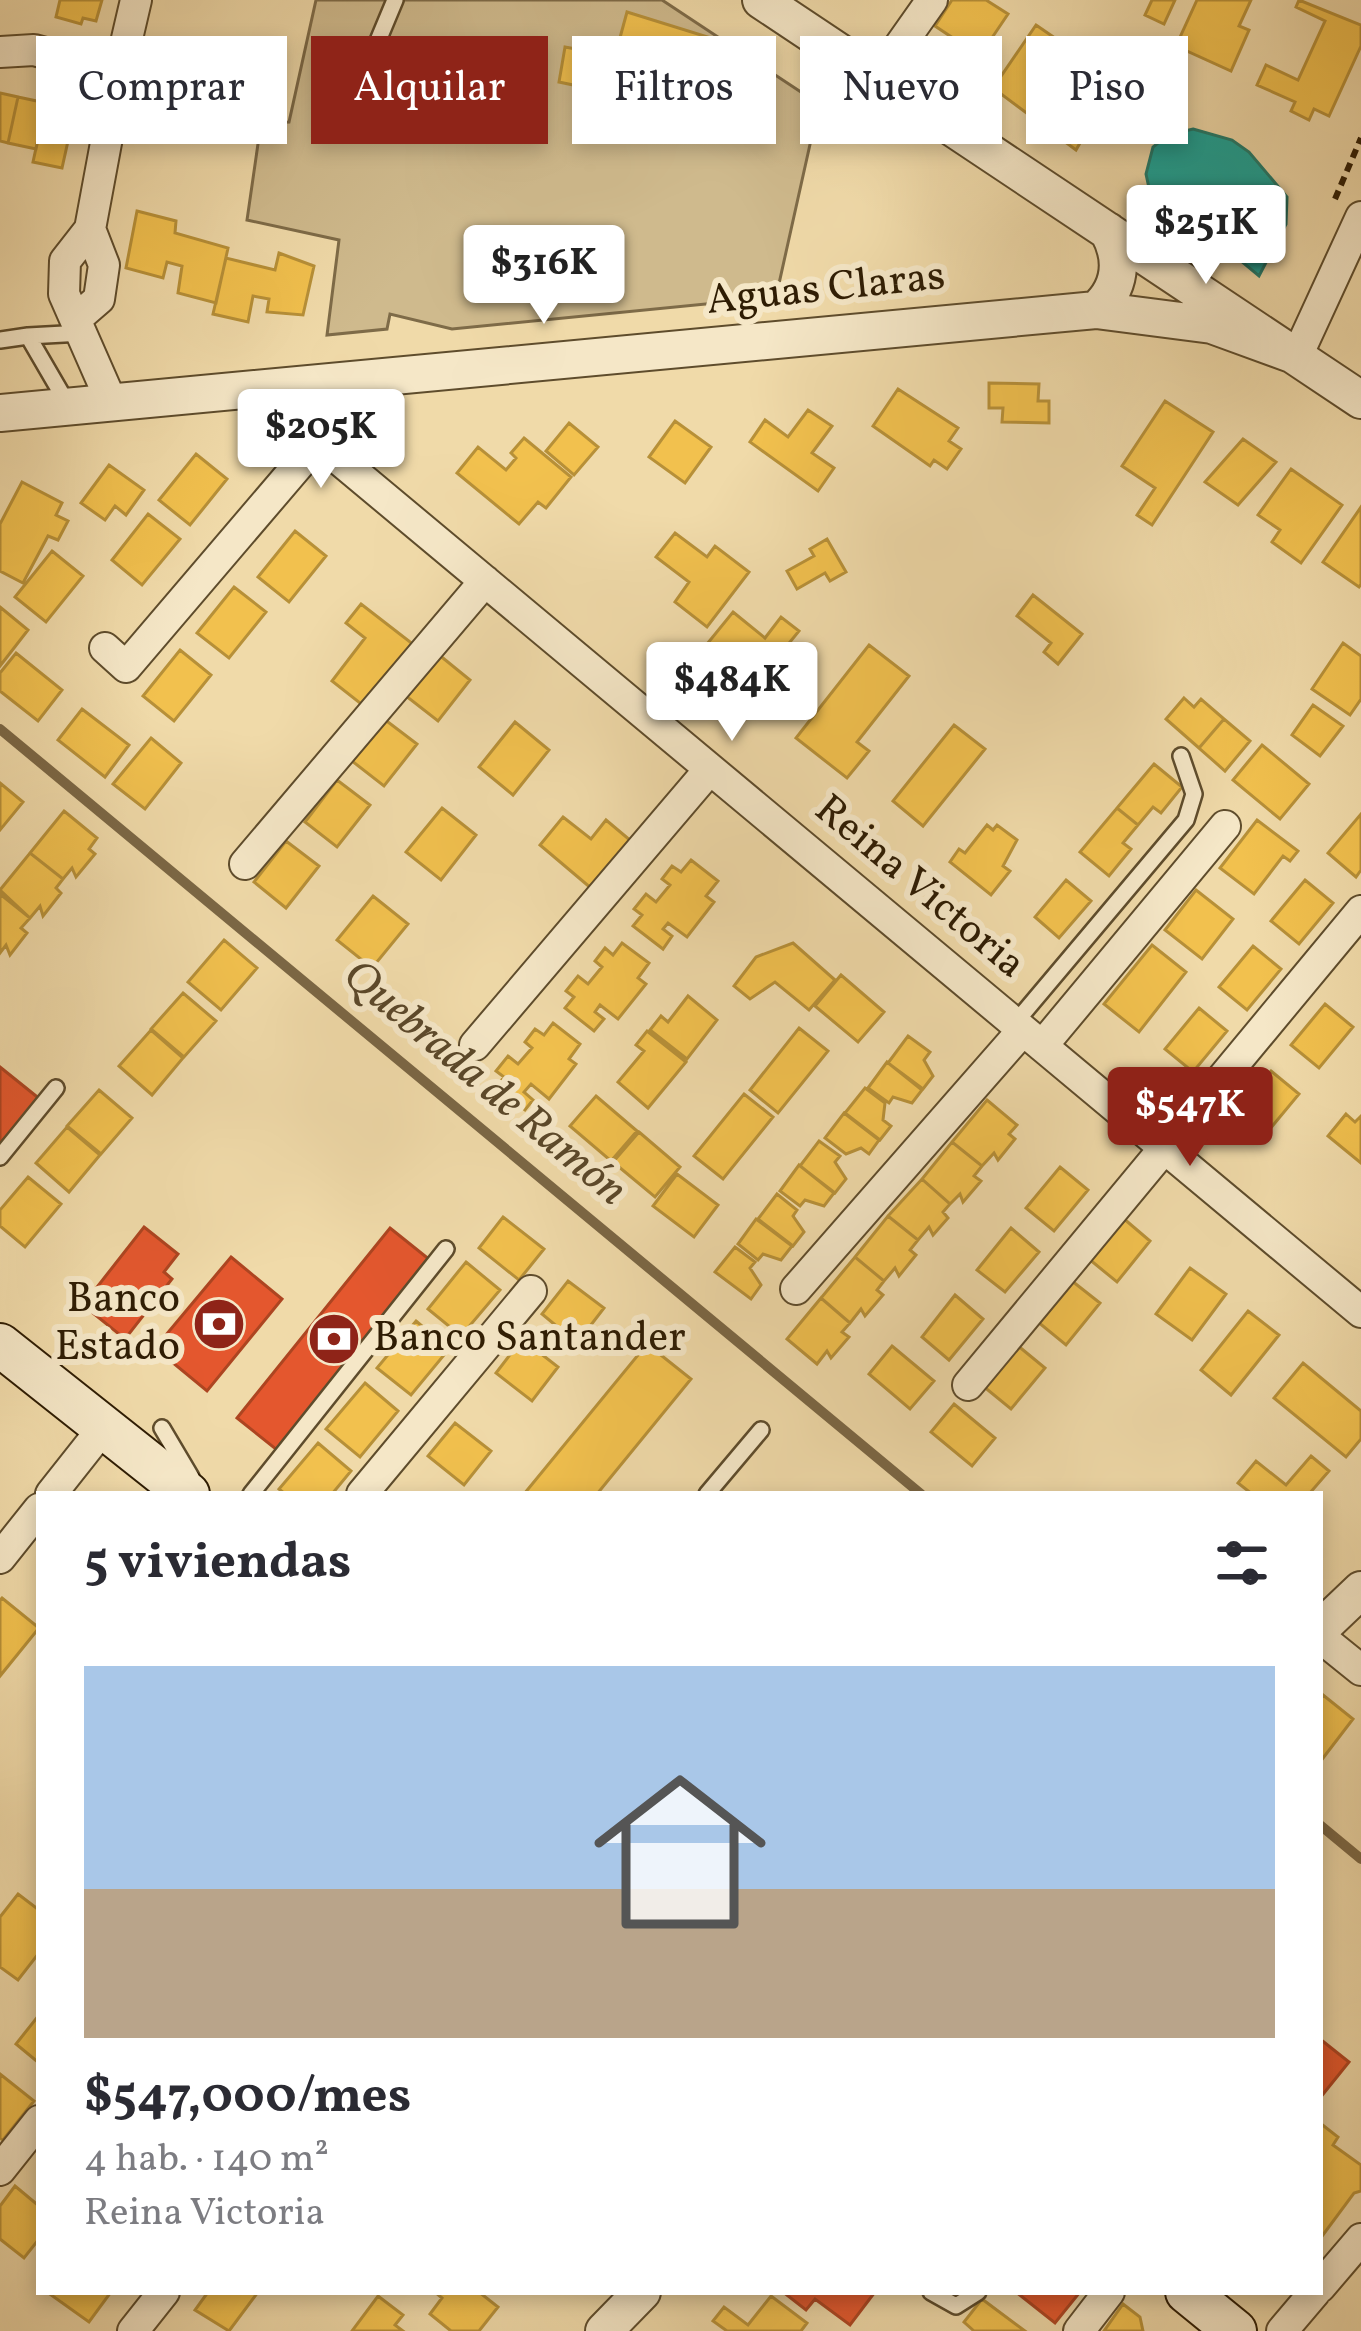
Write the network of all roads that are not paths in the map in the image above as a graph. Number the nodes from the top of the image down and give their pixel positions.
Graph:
1 (136, 0) edge
2 (395, 0) edge
3 (932, 0) edge
4 (764, 1) edge
5 (128, 36) edge
6 (380, 36) edge
7 (815, 36) edge
8 (907, 36) edge
9 (36, 51) edge
10 (0, 52) edge
11 (106, 144) edge
12 (977, 144) edge
13 (1361, 217) edge
14 (1108, 231) junction
15 (1096, 310) junction
16 (80, 326) junction
17 (28, 337) junction
18 (0, 340) edge
19 (1297, 356) junction
20 (257, 391) junction
21 (1361, 400) edge
22 (111, 401) junction
23 (69, 406) junction
24 (0, 413) edge
25 (318, 442) junction
26 (484, 581) junction
27 (105, 647) dead end
28 (1181, 756) dead end
29 (710, 769) junction
30 (1225, 826) dead end
31 (245, 864) dead end
32 (1361, 911) edge
33 (1026, 1033) junction
34 (475, 1045) dead end
35 (56, 1088) dead end
36 (1165, 1148) junction
37 (0, 1157) edge
38 (446, 1249) dead end
39 (796, 1289) dead end
40 (531, 1291) dead end
41 (1361, 1312) edge
42 (4, 1356) edge
43 (968, 1385) dead end
44 (104, 1427) junction
45 (162, 1428) dead end
46 (761, 1430) dead end
47 (53, 1491) edge
48 (184, 1491) edge
49 (199, 1491) edge
50 (253, 1491) edge
51 (364, 1491) edge
52 (710, 1491) edge
53 (36, 1513) edge
54 (0, 1558) edge
55 (1361, 1591) edge
56 (1323, 1630) edge
57 (1323, 1636) edge
58 (1361, 1670) edge
59 (36, 2125) edge
60 (0, 2170) edge
61 (1361, 2239) edge
62 (1323, 2283) edge
63 (162, 2295) edge
64 (639, 2295) edge
65 (936, 2295) edge
66 (974, 2295) edge
67 (1107, 2295) edge
68 (1190, 2295) edge
69 (1313, 2295) edge
70 (133, 2331) edge
71 (604, 2331) edge
72 (1078, 2331) edge
73 (1234, 2331) edge
74 (1282, 2331) edge

1 - 5 street
2 - 6 lane
3 - 8 street
4 - 7 street
9 - 10 street
11 - 16 street
12 - 14 street
13 - 19 street
14 - 15 street
14 - 19 street
15 - 19 street, Aguas Claras
15 - 20 street, Aguas Claras
16 - 17 lane
16 - 22 street
17 - 18 lane
17 - 23 lane
19 - 21 street
20 - 22 street, Aguas Claras
20 - 25 street, Reina Victoria
22 - 23 street, Aguas Claras
23 - 24 street, Aguas Claras
25 - 26 street, Reina Victoria
25 - 27 street
26 - 29 street, Reina Victoria
26 - 31 street
28 - 33 lane
29 - 33 street, Reina Victoria
29 - 34 street
30 - 33 street
32 - 36 street
33 - 36 street, Reina Victoria
33 - 39 street
35 - 37 lane
36 - 41 street, Reina Victoria
36 - 43 street
38 - 50 lane
40 - 51 street
42 - 44 main road
44 - 47 street
44 - 48 main road
45 - 49 lane
46 - 52 lane
53 - 54 street
55 - 56 street
57 - 58 street
59 - 60 street
61 - 62 street
63 - 70 street
64 - 71 street
65 - 66 lane
67 - 72 street
68 - 73 main road
69 - 74 street

